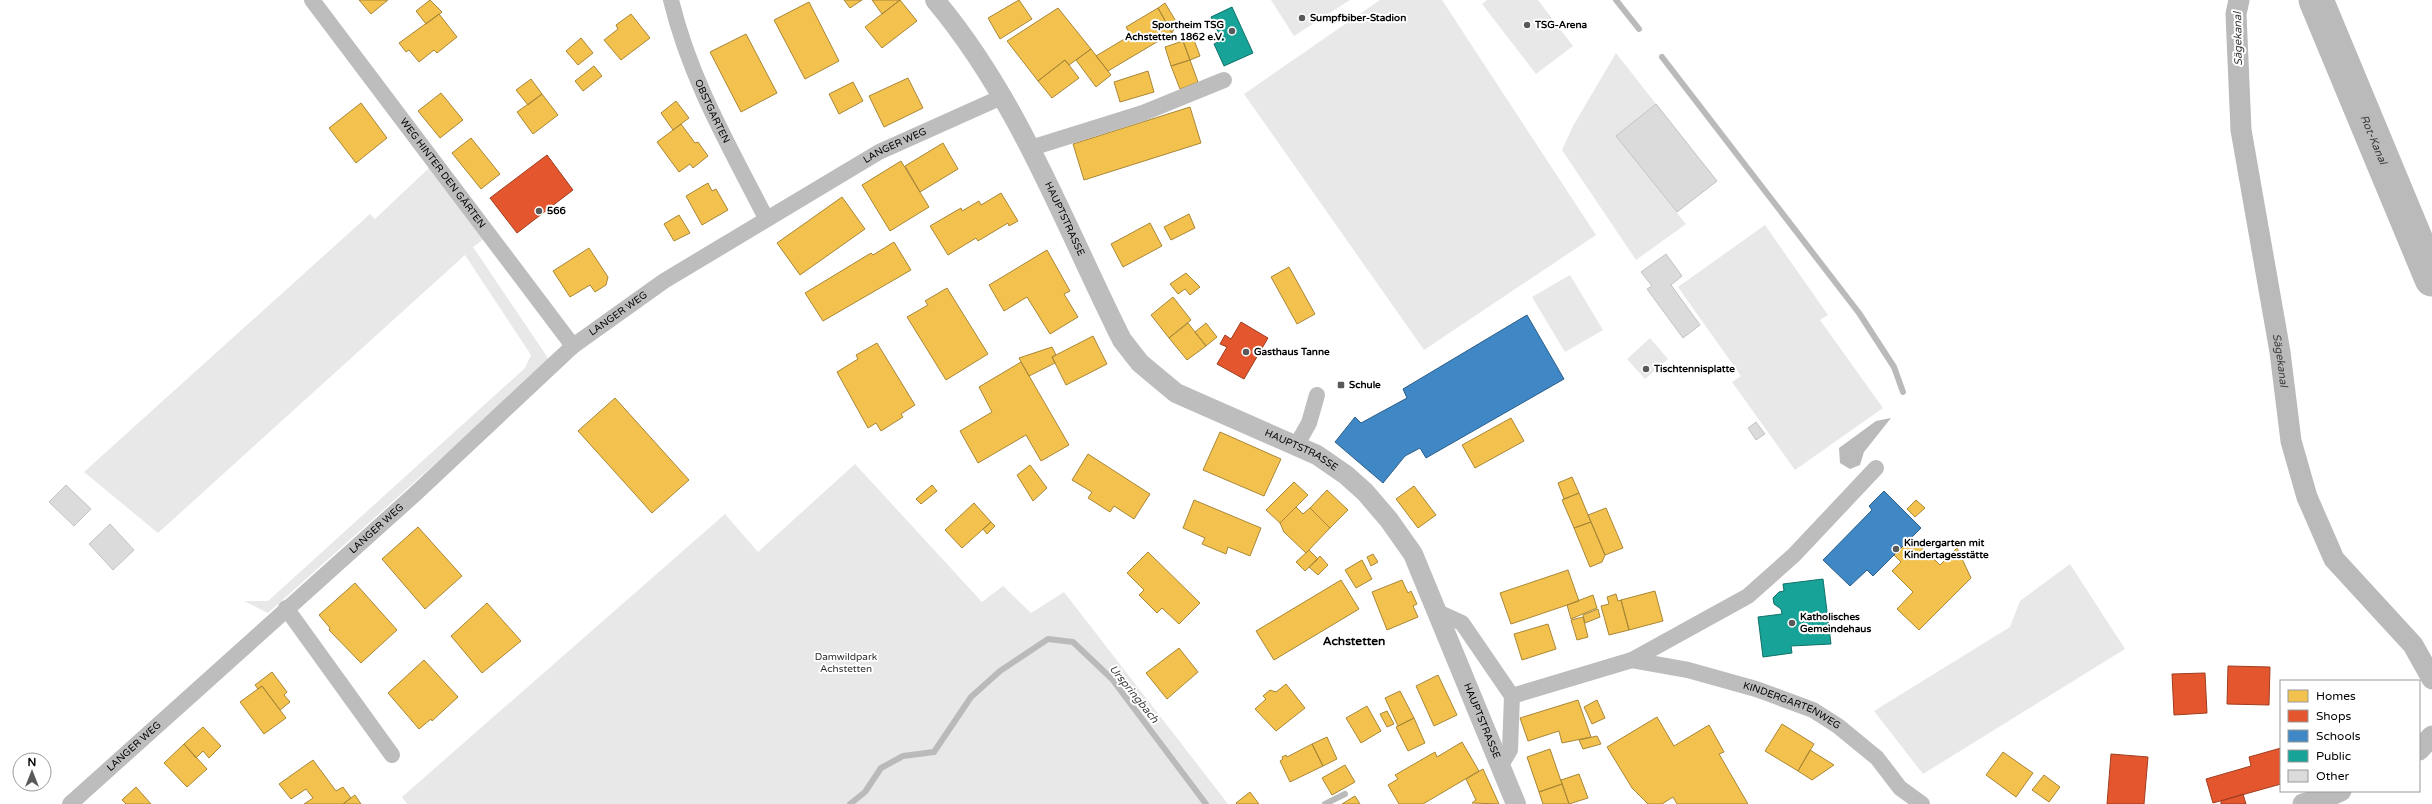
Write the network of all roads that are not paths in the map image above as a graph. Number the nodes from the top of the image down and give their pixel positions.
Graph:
1 (312, 0) edge
2 (671, 0) edge
3 (935, 0) edge
4 (1224, 80) dead end
5 (1004, 96) junction
6 (1031, 148) junction
7 (766, 218) junction
8 (573, 346) junction
9 (1317, 394) dead end
10 (1296, 446) junction
11 (1876, 468) dead end
12 (286, 608) junction
13 (1440, 613) junction
14 (1632, 660) junction
15 (1512, 696) junction
16 (392, 755) dead end
17 (1501, 765) junction
18 (70, 804) edge
19 (1516, 804) edge
20 (1922, 804) edge

1 - 8 street, WEG HINTER DEN GÄRTEN
2 - 7 street, OBSTGARTEN
3 - 5 street, HAUPTSTRASSE
4 - 6 street
5 - 6 street, HAUPTSTRASSE
5 - 7 street, LANGER WEG
6 - 10 street, HAUPTSTRASSE
7 - 8 street, LANGER WEG
8 - 12 street, LANGER WEG
9 - 10 street
10 - 13 street, HAUPTSTRASSE
11 - 14 street, KINDERGARTENWEG
12 - 16 street
12 - 18 street, LANGER WEG
13 - 15 street
13 - 17 street, HAUPTSTRASSE
14 - 15 street, KINDERGARTENWEG
14 - 20 street, KINDERGARTENWEG
15 - 17 street
17 - 19 street, HAUPTSTRASSE

